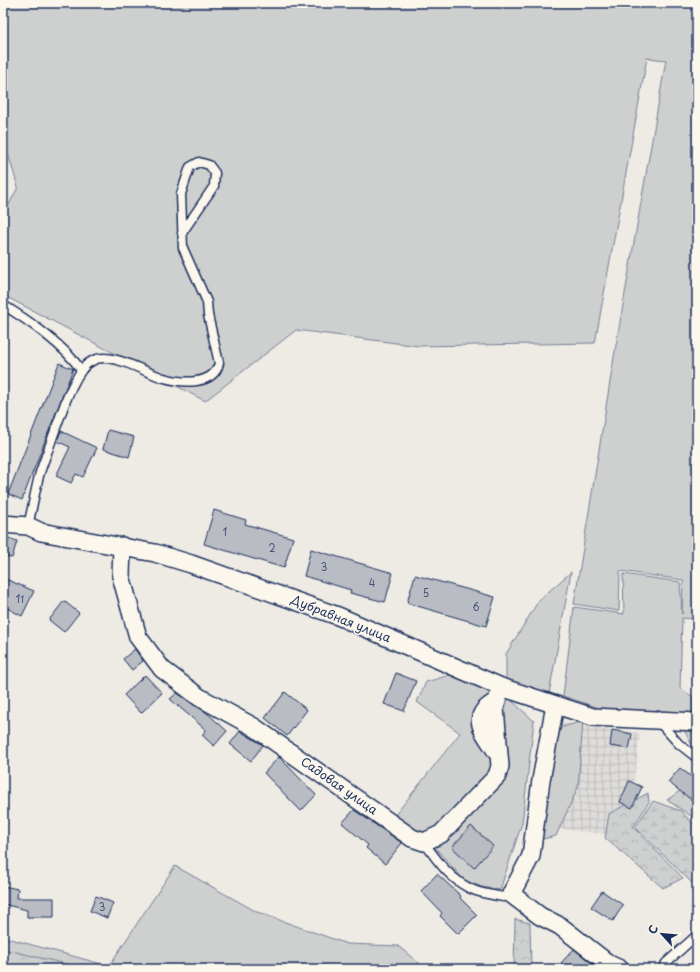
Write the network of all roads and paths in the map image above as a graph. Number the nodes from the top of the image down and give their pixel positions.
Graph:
1 (182, 233) junction
2 (3, 305) edge
3 (81, 370) junction
4 (3, 524) edge
5 (28, 526) junction
6 (122, 546) junction
7 (499, 694) junction
8 (555, 705) junction
9 (657, 720) junction
10 (697, 722) edge
11 (697, 758) edge
12 (424, 842) junction
13 (511, 894) junction
14 (697, 934) edge
15 (620, 969) edge
16 (663, 969) edge

1 - 1 lane
1 - 3 lane
2 - 3 lane
3 - 5 lane
4 - 5 street, Дубравная улица
5 - 6 street, Дубравная улица
6 - 7 street, Дубравная улица
6 - 12 street, Садовая улица
7 - 8 street, Дубравная улица
7 - 12 street
8 - 9 street, Дубравная улица
8 - 13 street
9 - 10 street, Дубравная улица
9 - 11 lane
12 - 13 lane
13 - 15 street
14 - 16 lane

